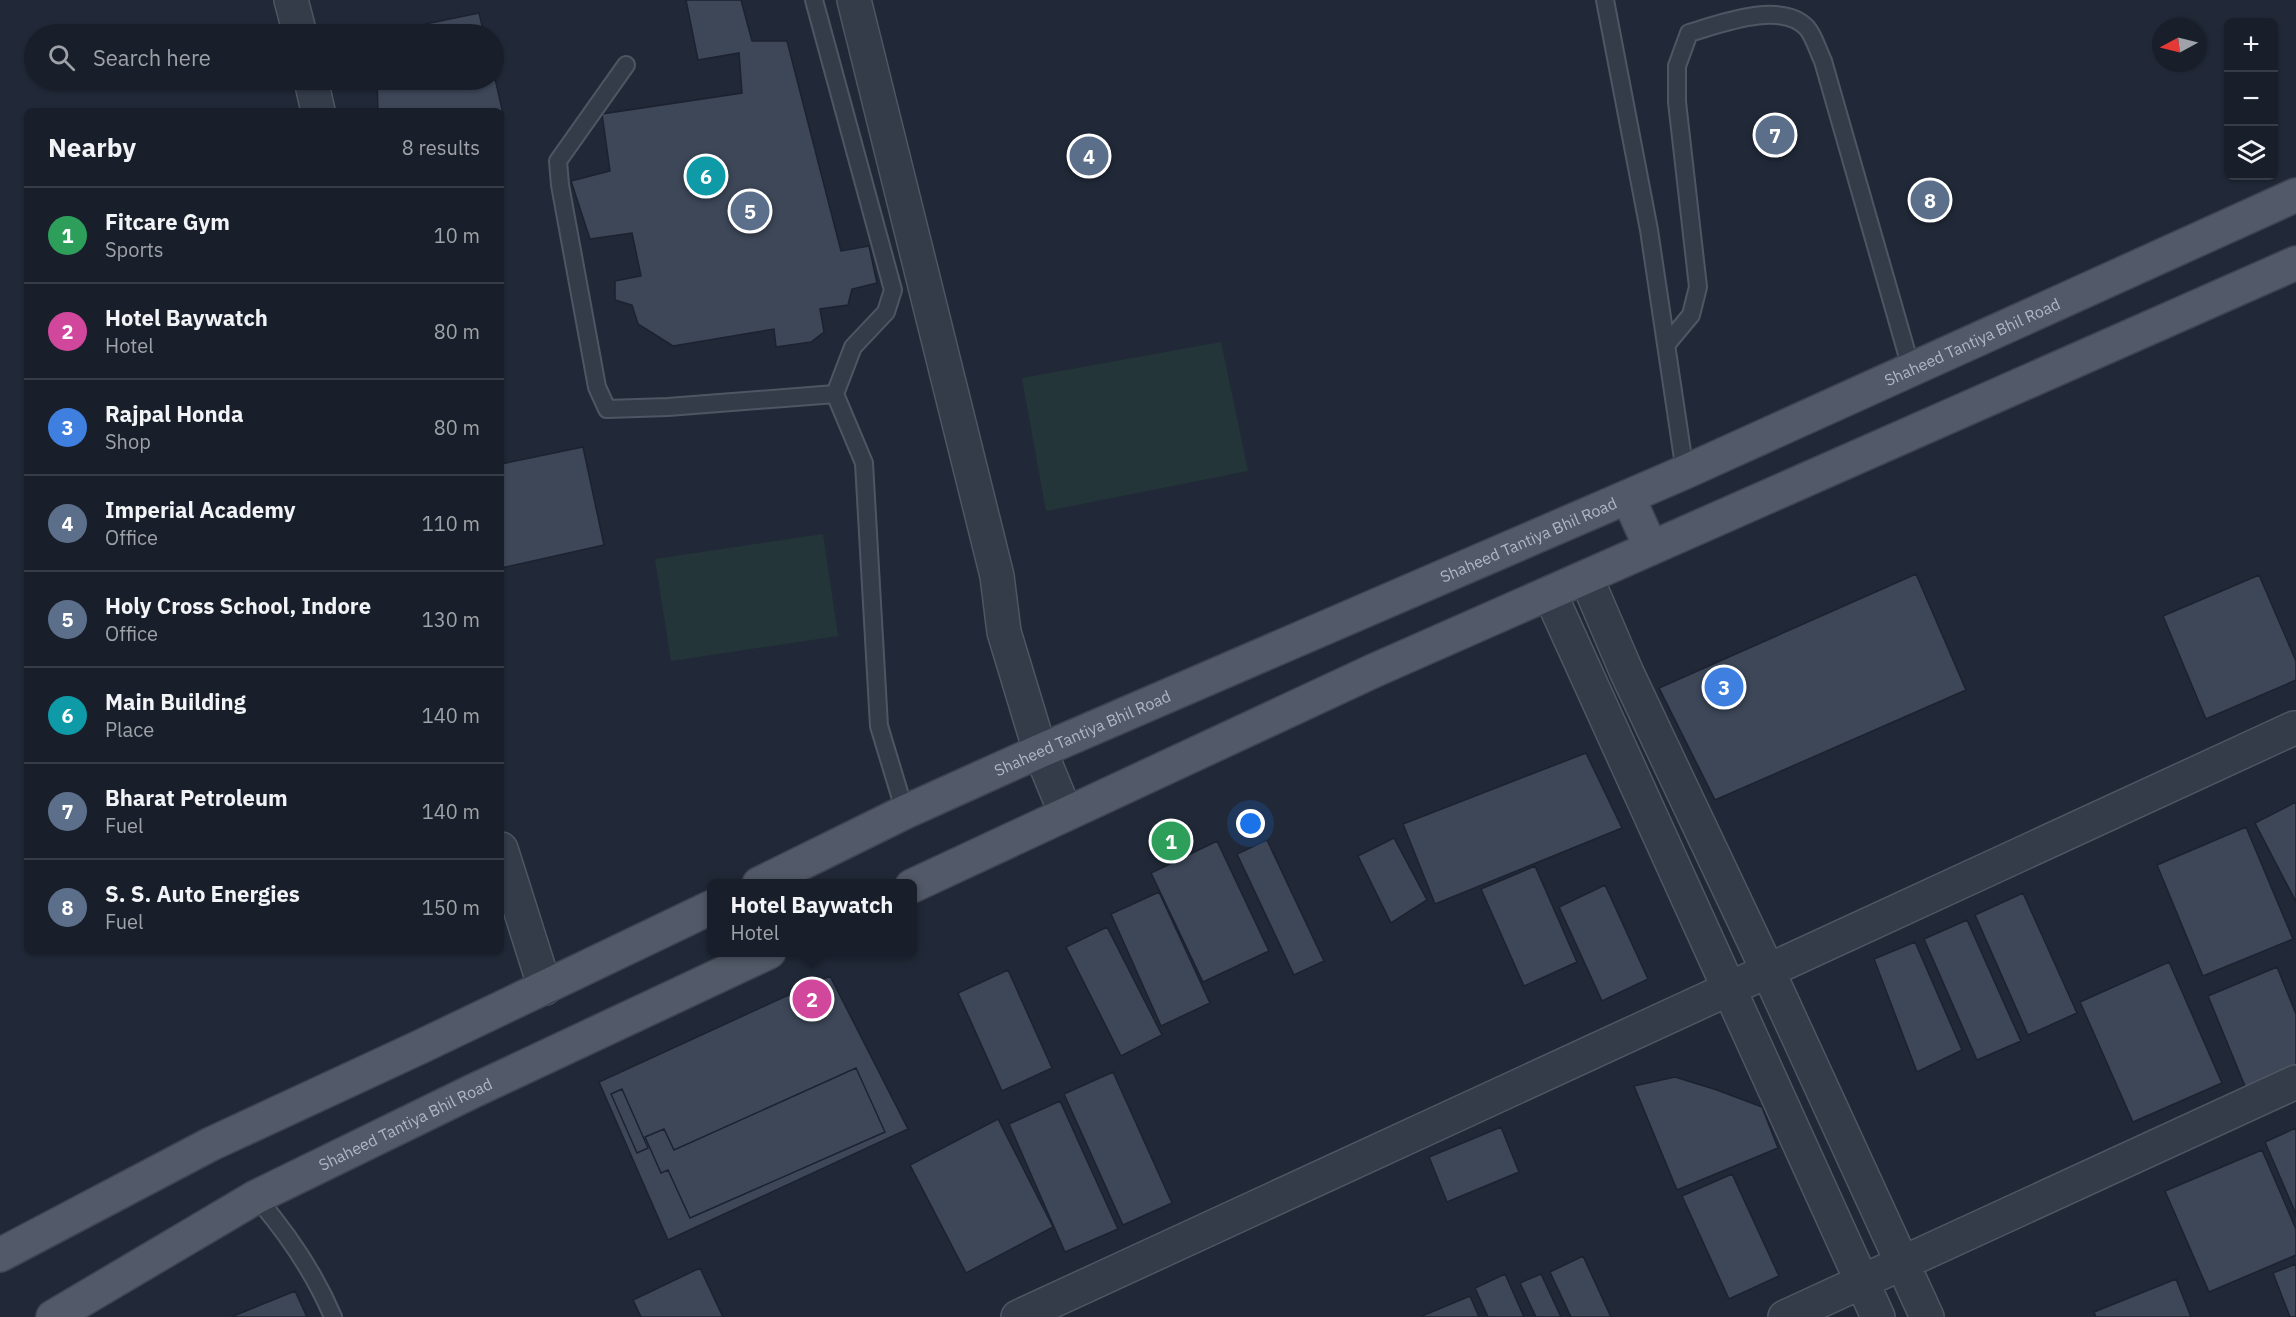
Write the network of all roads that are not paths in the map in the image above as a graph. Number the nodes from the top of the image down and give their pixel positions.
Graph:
1 (291, 0) edge
2 (814, 0) edge
3 (854, 0) edge
4 (1605, 0) edge
5 (297, 24) edge
6 (626, 65) dead end
7 (313, 90) edge
8 (317, 108) edge
9 (2296, 195) edge
10 (2296, 264) edge
11 (1666, 345) junction
12 (1911, 368) junction
13 (835, 394) junction
14 (1685, 472) junction
15 (1628, 496) junction
16 (1651, 548) junction
17 (1586, 577) junction
18 (1550, 594) junction
19 (2294, 728) dead end
20 (1040, 751) junction
21 (905, 812) junction
22 (1066, 814) junction
23 (504, 858) edge
24 (769, 879) edge
25 (917, 884) edge
26 (707, 909) edge
27 (759, 957) edge
28 (1768, 971) junction
29 (545, 988) junction
30 (1728, 989) junction
31 (2296, 1082) edge
32 (256, 1197) junction
33 (0, 1255) edge
34 (1902, 1263) junction
35 (1862, 1282) junction
36 (53, 1317) edge
37 (333, 1317) edge
38 (1018, 1317) edge
39 (1785, 1317) edge
40 (1878, 1317) edge
41 (1927, 1317) edge

1 - 5 street
2 - 13 lane
3 - 20 street
4 - 11 lane
6 - 13 lane
7 - 8 street
9 - 12 main road, Shaheed Tantiya Bhil Road
10 - 16 main road
11 - 12 lane
11 - 14 lane
12 - 14 main road, Shaheed Tantiya Bhil Road
13 - 21 lane
14 - 15 main road, Shaheed Tantiya Bhil Road
15 - 16 main road
15 - 20 main road, Shaheed Tantiya Bhil Road
16 - 17 main road
17 - 18 main road
17 - 28 street
18 - 22 main road
18 - 30 street
19 - 28 street
20 - 21 main road, Shaheed Tantiya Bhil Road
20 - 22 street
21 - 24 main road, Shaheed Tantiya Bhil Road
22 - 25 main road
23 - 29 street
26 - 29 main road
27 - 32 main road, Shaheed Tantiya Bhil Road
28 - 30 street
28 - 34 street
29 - 33 main road
30 - 35 street
30 - 38 street
31 - 34 street
32 - 36 main road, Shaheed Tantiya Bhil Road
32 - 37 lane
34 - 35 street
34 - 41 street
35 - 39 street
35 - 40 street

